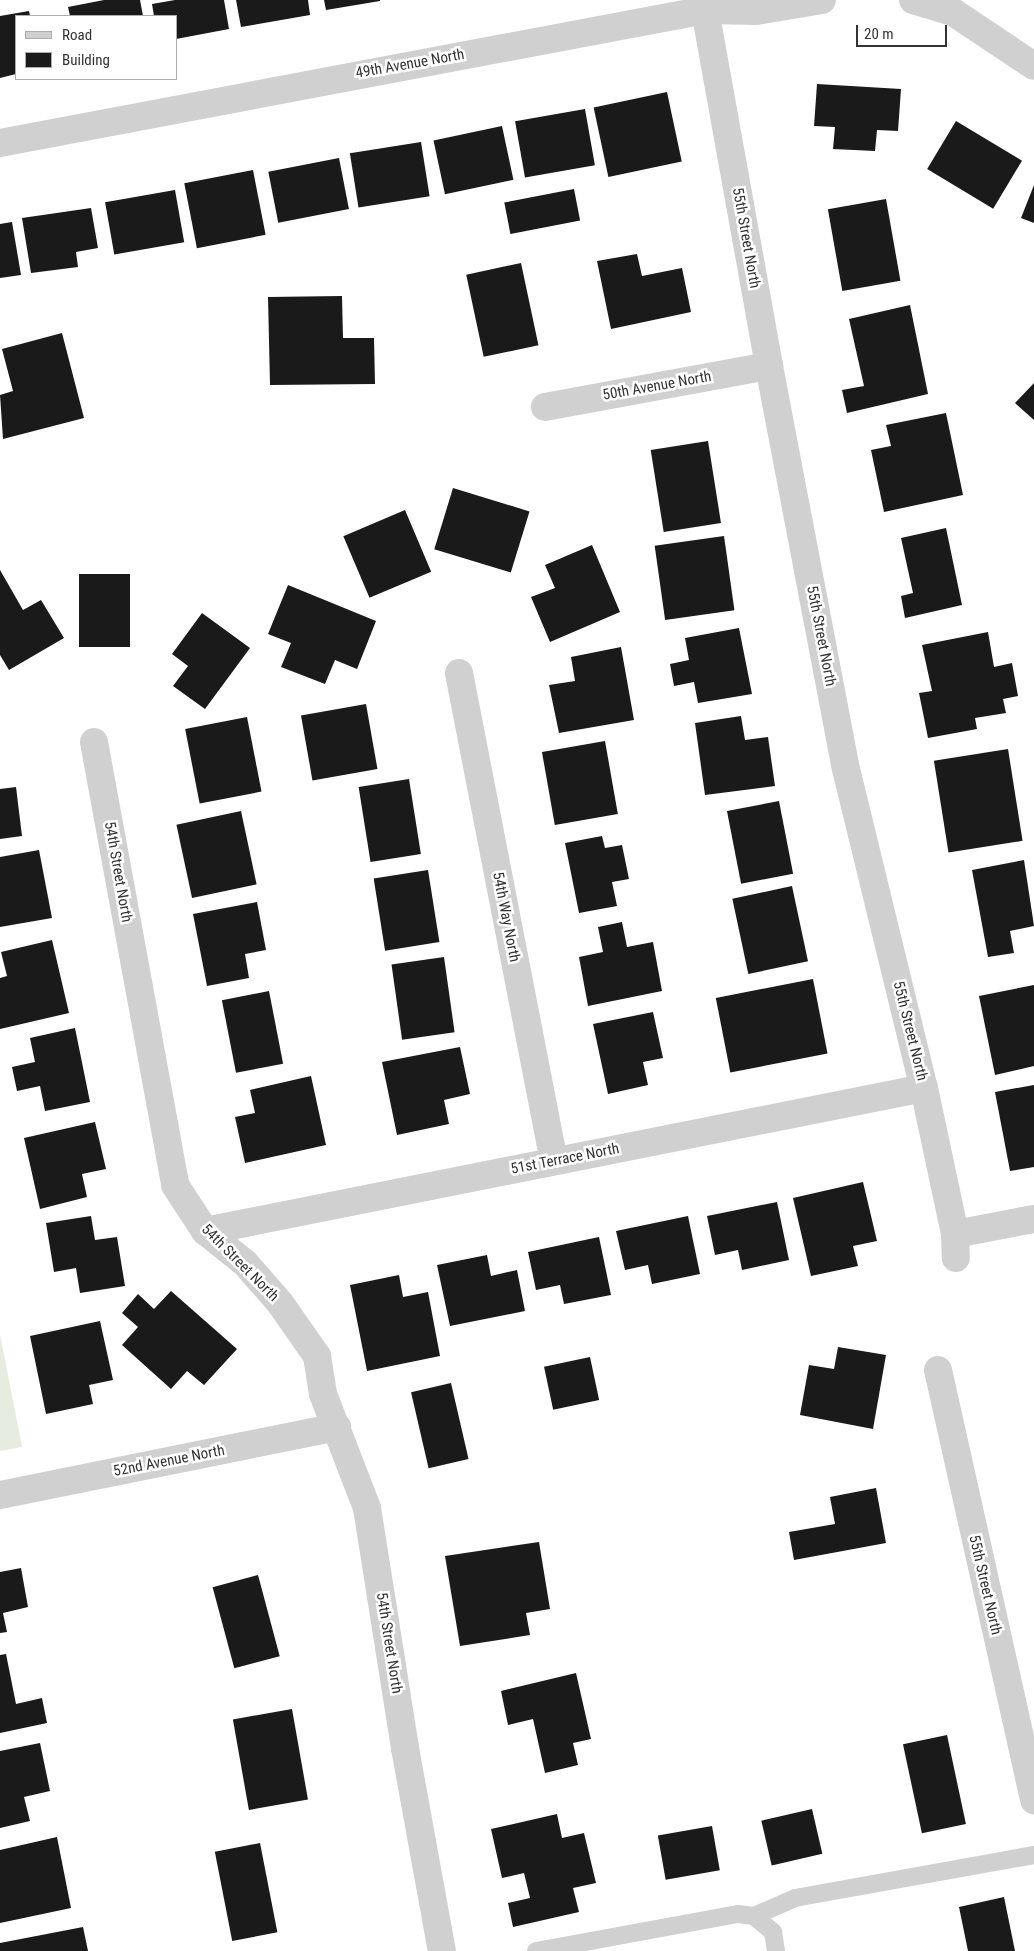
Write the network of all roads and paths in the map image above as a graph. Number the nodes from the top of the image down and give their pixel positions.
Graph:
1 (822, 0) edge
2 (914, 0) edge
3 (706, 10) junction
4 (1034, 66) edge
5 (0, 143) edge
6 (769, 366) junction
7 (545, 407) dead end
8 (459, 673) dead end
9 (94, 742) dead end
10 (924, 1088) junction
11 (554, 1161) junction
12 (1034, 1218) edge
13 (205, 1230) junction
14 (938, 1370) dead end
15 (337, 1427) junction
16 (0, 1496) edge
17 (1034, 1800) edge
18 (1034, 1855) edge
19 (754, 1916) junction
20 (442, 1951) edge
21 (536, 1951) edge
22 (776, 1951) edge

1 - 3 street, 49th Avenue North
2 - 4 street
3 - 5 street, 49th Avenue North
3 - 6 street, 55th Street North
6 - 7 street, 50th Avenue North
6 - 10 street, 55th Street North
8 - 11 street, 54th Way North
9 - 13 street, 54th Street North
10 - 11 street, 51st Terrace North
10 - 12 street, 55th Street North
11 - 13 street, 51st Terrace North
13 - 15 street, 54th Street North
14 - 17 street, 55th Street North
15 - 16 street, 52nd Avenue North
15 - 20 street, 54th Street North
18 - 19 lane
19 - 21 lane
19 - 22 lane

